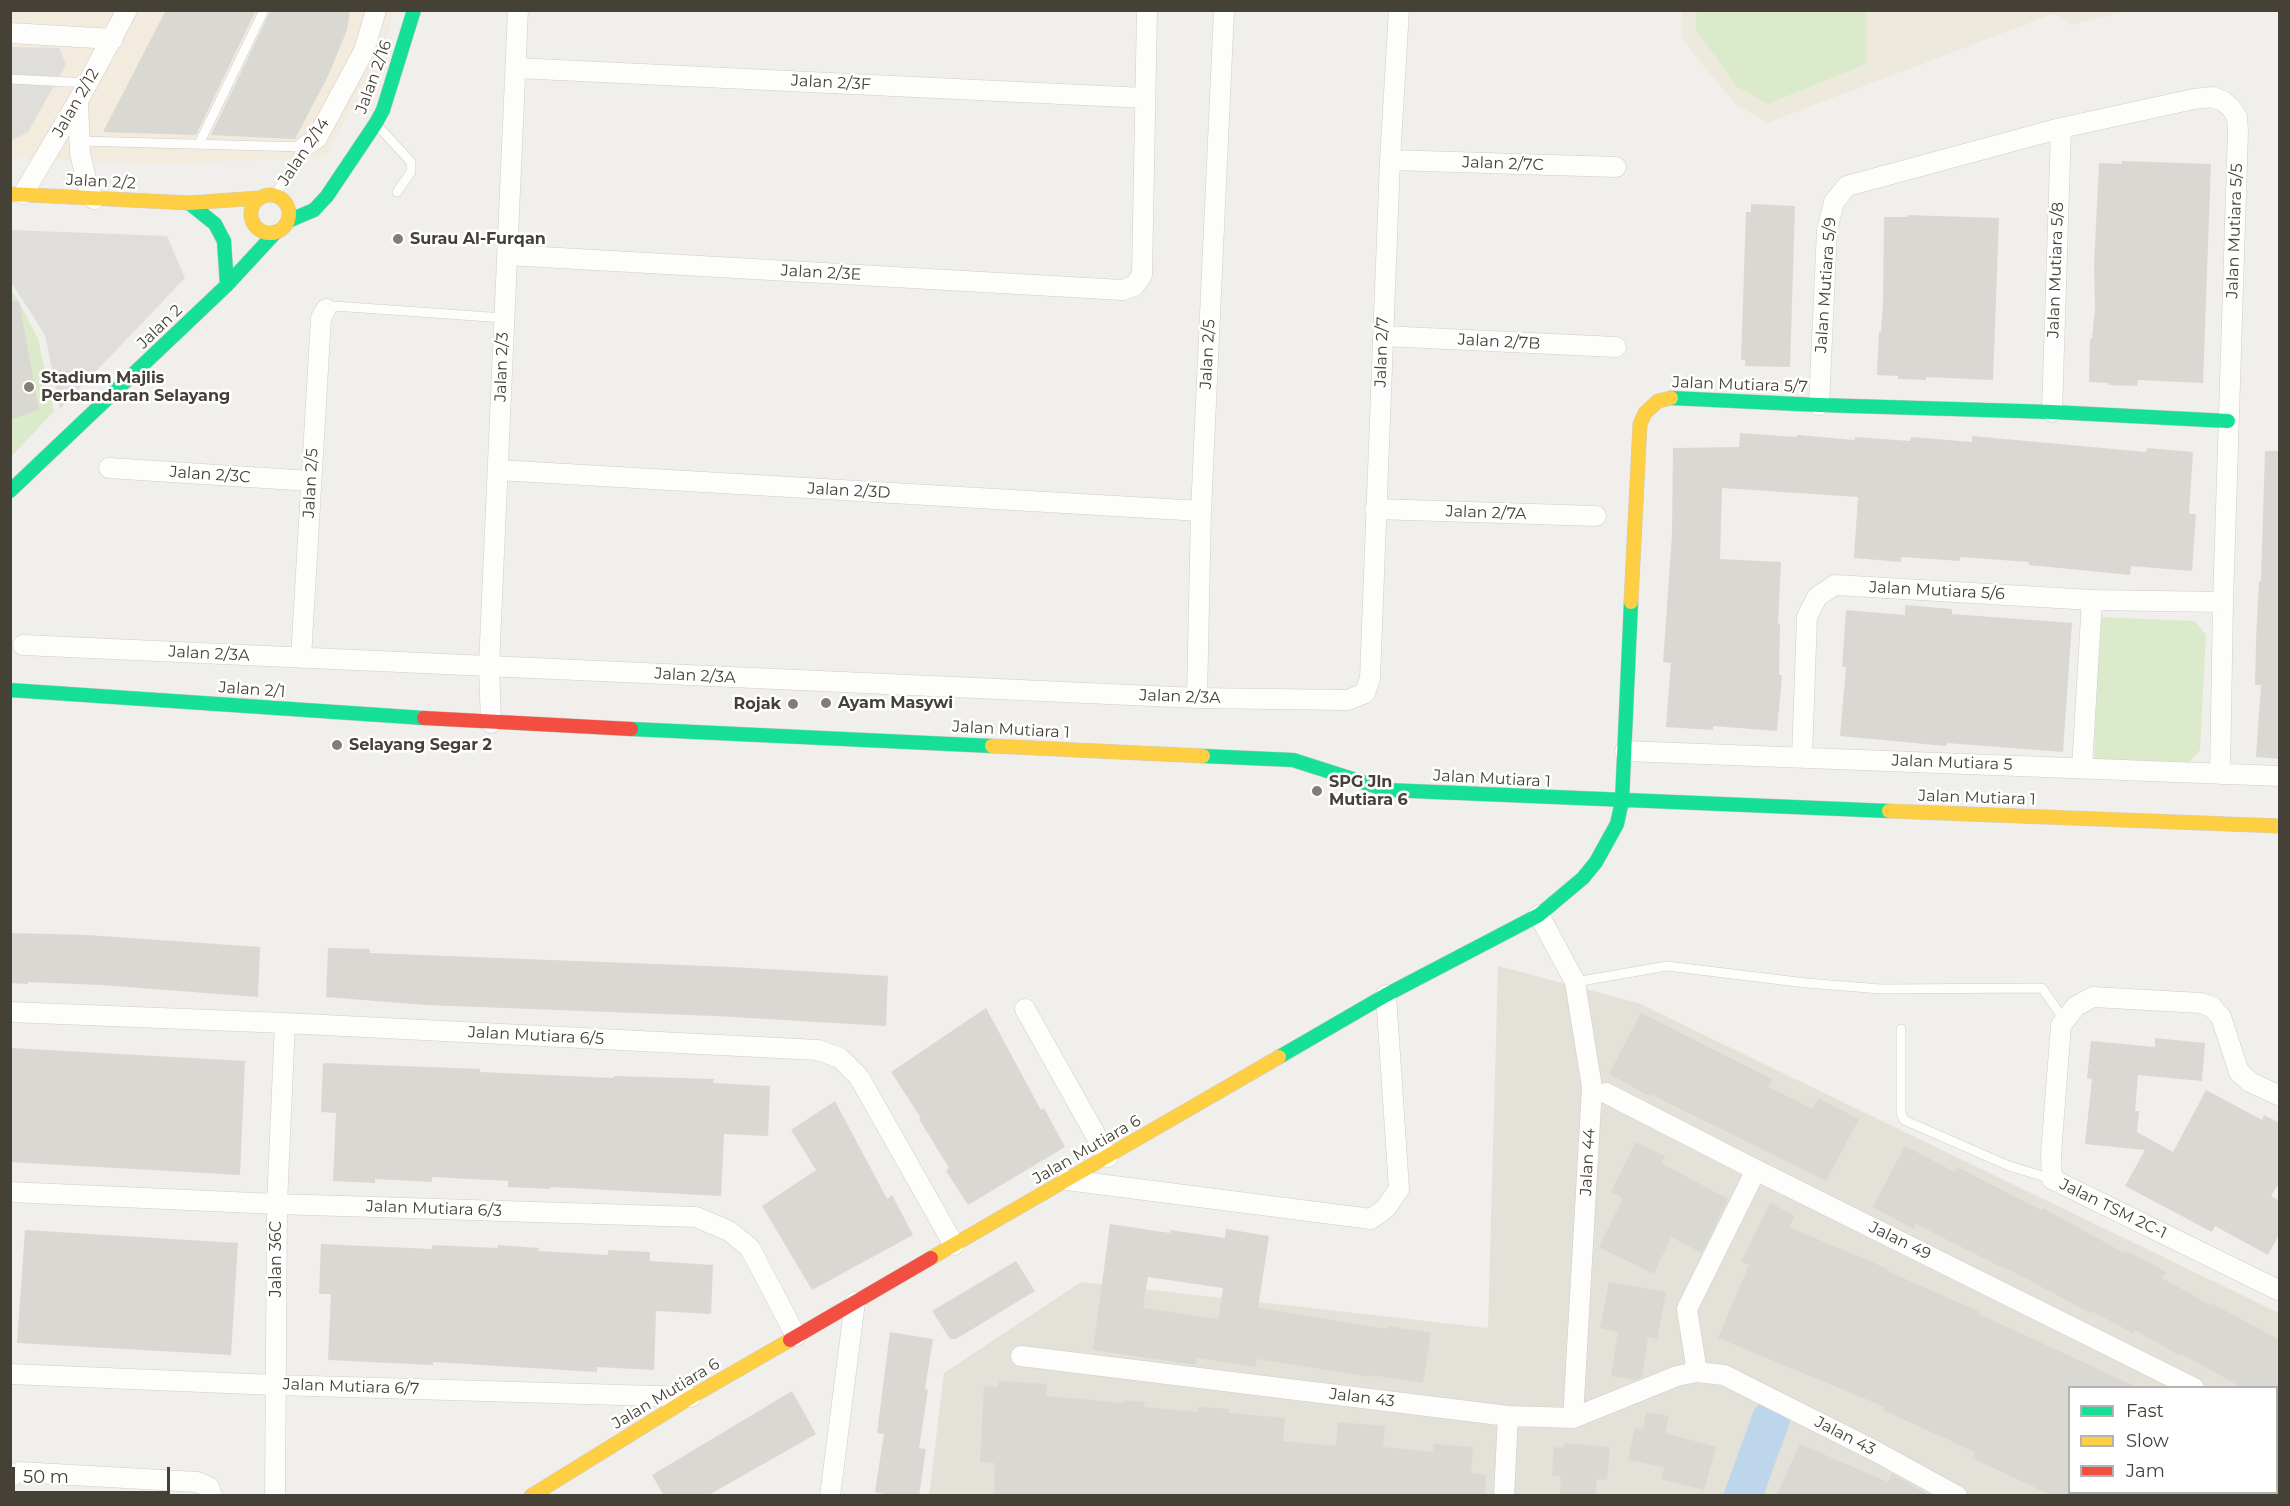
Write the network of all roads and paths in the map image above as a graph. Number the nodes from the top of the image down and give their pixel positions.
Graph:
1 (127, 10) edge
2 (264, 10) edge
3 (376, 10) edge
4 (414, 10) edge
5 (518, 10) edge
6 (1147, 10) edge
7 (1224, 10) edge
8 (1399, 10) edge
9 (10, 33) edge
10 (113, 39) junction
11 (516, 68) junction
12 (10, 79) edge
13 (88, 83) junction
14 (1145, 98) junction
15 (78, 101) junction
16 (376, 123) junction
17 (2061, 128) junction
18 (80, 141) junction
19 (199, 144) junction
20 (304, 147) junction
21 (1390, 160) junction
22 (1616, 167) dead end
23 (336, 181) junction
24 (315, 188) dead end
25 (397, 192) dead end
26 (17, 194) edge
27 (283, 196) junction
28 (259, 198) junction
29 (94, 199) junction
30 (1834, 202) joint
31 (189, 203) junction
32 (251, 218) junction
33 (288, 221) junction
34 (276, 232) junction
35 (507, 255) junction
36 (227, 285) junction
37 (326, 309) joint
38 (504, 318) junction
39 (1383, 336) junction
40 (1616, 347) dead end
41 (1819, 405) junction
42 (2052, 412) junction
43 (2228, 421) junction
44 (109, 468) dead end
45 (498, 470) junction
46 (312, 481) junction
47 (10, 491) edge
48 (1375, 509) junction
49 (1201, 511) junction
50 (1596, 516) dead end
51 (2092, 600) junction
52 (2223, 602) junction
53 (23, 645) dead end
54 (301, 658) junction
55 (489, 666) junction
56 (10, 690) edge
57 (1365, 693) joint
58 (1197, 699) junction
59 (491, 723) junction
60 (1625, 751) junction
61 (1802, 757) junction
62 (2082, 768) junction
63 (2220, 774) junction
64 (2280, 776) edge
65 (1622, 801) junction
66 (2280, 826) edge
67 (1539, 915) junction
68 (1575, 982) junction
69 (1386, 995) junction
70 (1025, 1009) dead end
71 (10, 1012) edge
72 (285, 1023) junction
73 (2063, 1023) junction
74 (1900, 1029) dead end
75 (1606, 1093) dead end
76 (2280, 1096) edge
77 (1108, 1157) junction
78 (1756, 1170) junction
79 (2052, 1179) junction
80 (1067, 1180) junction
81 (10, 1191) edge
82 (277, 1204) junction
83 (954, 1245) junction
84 (2280, 1292) edge
85 (855, 1302) junction
86 (796, 1336) junction
87 (1021, 1356) dead end
88 (1697, 1372) junction
89 (10, 1374) edge
90 (275, 1385) junction
91 (2190, 1386) edge
92 (692, 1396) junction
93 (1508, 1416) junction
94 (1573, 1418) junction
95 (10, 1477) edge
96 (212, 1496) edge
97 (275, 1496) edge
98 (531, 1496) edge
99 (830, 1496) edge
100 (1504, 1496) edge
101 (1957, 1496) edge

1 - 10 street, Jalan 2/12
2 - 19 lane
3 - 20 street, Jalan 2/14
4 - 16 street, Jalan 2/16
5 - 11 street, Jalan 2/3
6 - 14 street
7 - 49 street, Jalan 2/5
8 - 21 street, Jalan 2/7
9 - 10 street
10 - 13 street, Jalan 2/12
11 - 14 street, Jalan 2/3F
11 - 35 street, Jalan 2/3
12 - 13 lane
13 - 15 street, Jalan 2/12
14 - 35 street, Jalan 2/3E
15 - 18 street
15 - 26 street, Jalan 2/12
16 - 23 street, Jalan 2/16
16 - 25 lane
17 - 30 street, Jalan Mutiara 5/5
17 - 42 street, Jalan Mutiara 5/8
17 - 43 street, Jalan Mutiara 5/5
18 - 19 lane
18 - 29 street
19 - 20 lane
20 - 27 lane, Jalan 2/14
21 - 22 street, Jalan 2/7C
21 - 39 street, Jalan 2/7
23 - 24 street
23 - 33 street, Jalan 2/16
26 - 29 street, Jalan 2/2
27 - 28 street
27 - 33 street
28 - 31 street, Jalan 2/2
28 - 32 street
29 - 31 street, Jalan 2/2
30 - 41 street, Jalan Mutiara 5/9
31 - 32 street, Jalan 2/2
31 - 36 street
32 - 34 street
32 - 36 street, Jalan 2
33 - 34 street
34 - 36 street, Jalan 2
35 - 38 street, Jalan 2/3
36 - 47 street, Jalan 2
37 - 38 lane
37 - 46 street, Jalan 2/5
38 - 45 street, Jalan 2/3
39 - 40 street, Jalan 2/7B
39 - 48 street, Jalan 2/7
41 - 42 street, Jalan Mutiara 5/7
41 - 60 street, Jalan Mutiara 5/7
42 - 43 street, Jalan Mutiara 5/7
43 - 52 street, Jalan Mutiara 5/5
44 - 46 street, Jalan 2/3C
45 - 49 street, Jalan 2/3D
45 - 55 street, Jalan 2/3
46 - 54 street, Jalan 2/5
48 - 50 street, Jalan 2/7A
48 - 57 street, Jalan 2/7
49 - 58 street, Jalan 2/5
51 - 52 street, Jalan Mutiara 5/6
51 - 61 street, Jalan Mutiara 5/6
51 - 62 street
52 - 63 street, Jalan Mutiara 5/5
53 - 54 street, Jalan 2/3A
54 - 55 street, Jalan 2/3A
55 - 58 street, Jalan 2/3A
55 - 59 street, Jalan 2/3
56 - 59 street, Jalan 2/1
57 - 58 street, Jalan 2/3A
59 - 65 street, Jalan Mutiara 1
60 - 61 street, Jalan Mutiara 5
60 - 65 street, Jalan Mutiara 5/7
61 - 62 street, Jalan Mutiara 5
62 - 63 street, Jalan Mutiara 5
63 - 64 street, Jalan Mutiara 5
65 - 66 street, Jalan Mutiara 1
65 - 67 street, Jalan Mutiara 6
67 - 68 street, Jalan 44
67 - 69 street, Jalan Mutiara 6
68 - 73 lane
68 - 94 street, Jalan 44
69 - 77 street, Jalan Mutiara 6
69 - 80 street
70 - 77 street
71 - 72 street, Jalan Mutiara 6/5
72 - 82 street, Jalan 36C
72 - 83 street, Jalan Mutiara 6/5
73 - 76 street
73 - 79 street, Jalan TSM 2C-1
74 - 79 lane
75 - 78 street, Jalan 49
77 - 80 street, Jalan Mutiara 6
78 - 88 street
78 - 91 street, Jalan 49
79 - 84 street, Jalan TSM 2C-1
80 - 83 street, Jalan Mutiara 6
81 - 82 street, Jalan Mutiara 6/3
82 - 86 street, Jalan Mutiara 6/3
82 - 90 street, Jalan 36C
83 - 85 street, Jalan Mutiara 6
85 - 86 street, Jalan Mutiara 6
85 - 99 street
86 - 92 street, Jalan Mutiara 6
87 - 93 street, Jalan 43
88 - 94 street, Jalan 43
88 - 101 street, Jalan 43
89 - 90 street, Jalan Mutiara 6/7
90 - 92 street, Jalan Mutiara 6/7
90 - 97 street, Jalan 36C
92 - 98 street, Jalan Mutiara 6
93 - 94 street, Jalan 43
93 - 100 street
95 - 96 street

